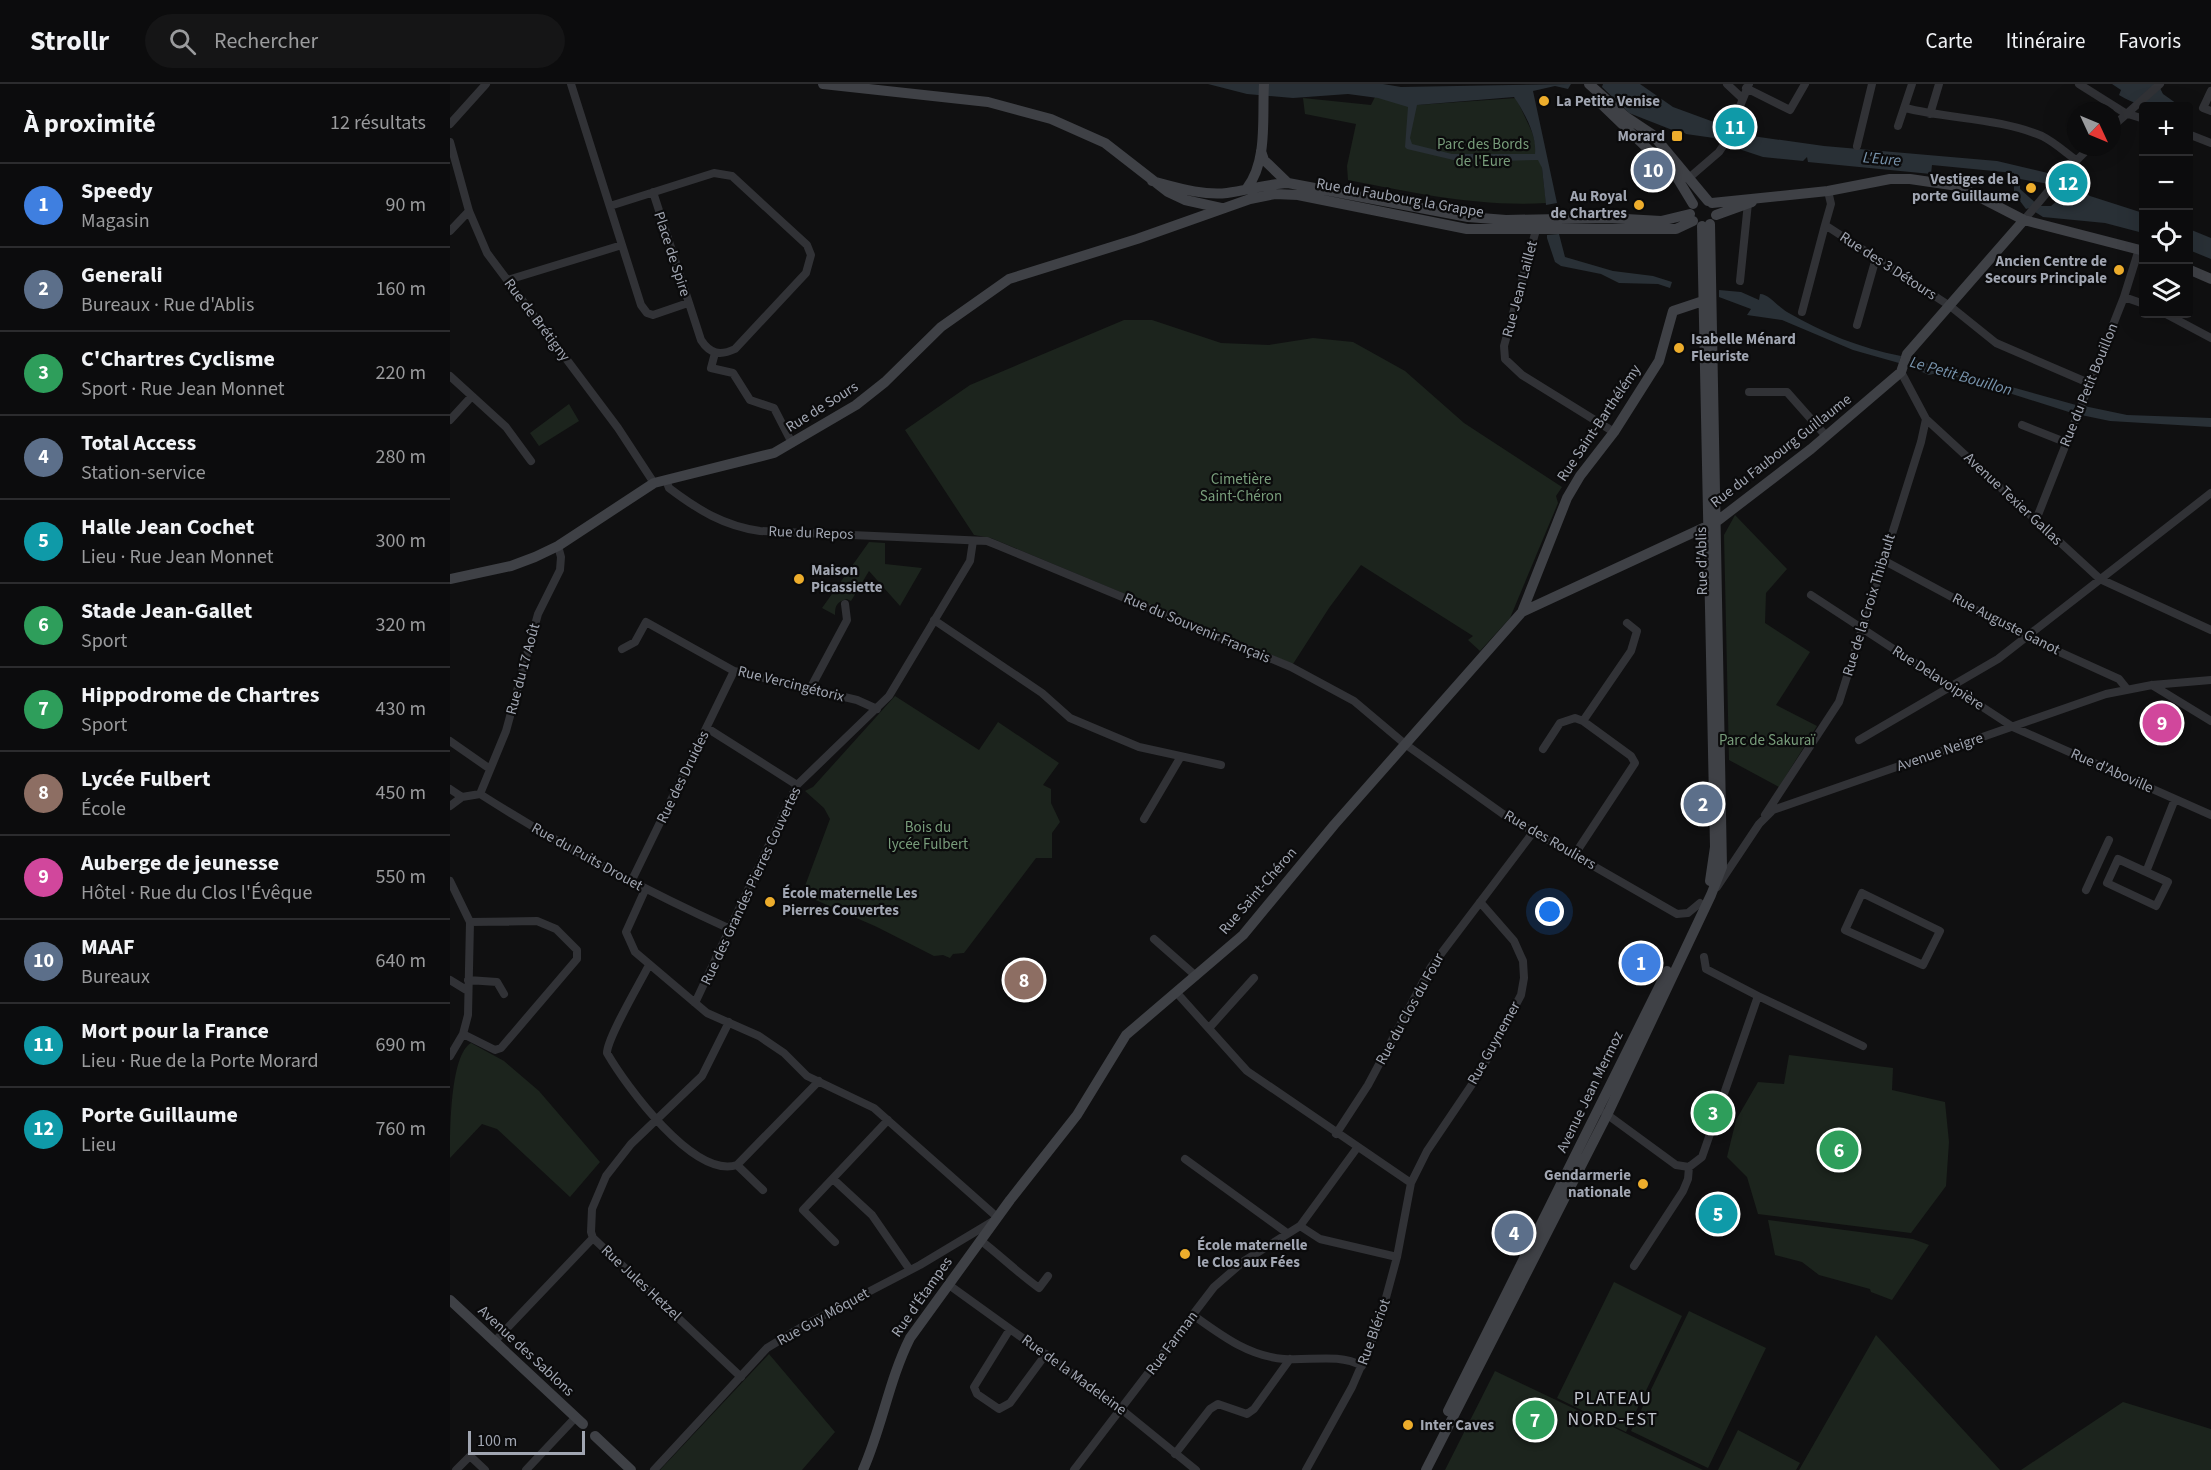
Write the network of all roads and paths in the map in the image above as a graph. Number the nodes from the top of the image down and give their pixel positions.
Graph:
1 (486, 84) edge
2 (571, 84) edge
3 (823, 84) edge
4 (1264, 84) edge
5 (1588, 84) edge
6 (1727, 84) edge
7 (1805, 84) edge
8 (1872, 84) edge
9 (1912, 84) edge
10 (1939, 84) edge
11 (2079, 84) edge
12 (2160, 84) edge
13 (858, 86) edge
14 (1748, 86) edge
15 (2211, 92) edge
16 (1742, 98) junction
17 (1905, 108) junction
18 (2207, 110) edge
19 (2125, 113) junction
20 (1930, 114) junction
21 (2121, 117) edge
22 (2139, 117) edge
23 (450, 124) edge
24 (1898, 126) dead end
25 (2193, 136) edge
26 (450, 142) edge
27 (2211, 143) edge
28 (1857, 146) dead end
29 (1262, 155) junction
30 (2080, 156) edge
31 (2076, 160) junction
32 (1256, 176) junction
33 (1690, 177) junction
34 (1152, 181) junction
35 (1288, 183) junction
36 (1265, 184) junction
37 (1828, 191) junction
38 (653, 192) junction
39 (1225, 193) junction
40 (1249, 193) junction
41 (1809, 193) junction
42 (1275, 194) junction
43 (1185, 200) junction
44 (1710, 202) junction
45 (1748, 203) junction
46 (1208, 205) junction
47 (610, 206) junction
48 (1221, 208) junction
49 (469, 211) junction
50 (2013, 215) junction
51 (2027, 215) junction
52 (1186, 219) junction
53 (1699, 219) junction
54 (1825, 225) junction
55 (1536, 230) junction
56 (450, 231) edge
57 (2003, 243) junction
58 (622, 246) junction
59 (2139, 249) edge
60 (2139, 256) edge
61 (1876, 258) junction
62 (2193, 271) edge
63 (2211, 279) edge
64 (508, 280) junction
65 (1740, 280) dead end
66 (2124, 297) junction
67 (1703, 302) junction
68 (2139, 302) edge
69 (688, 303) junction
70 (1950, 306) junction
71 (1802, 312) dead end
72 (2174, 318) edge
73 (1857, 325) dead end
74 (2211, 338) edge
75 (715, 353) junction
76 (1902, 365) junction
77 (450, 376) edge
78 (2091, 384) junction
79 (1749, 392) dead end
80 (472, 396) junction
81 (1926, 419) junction
82 (450, 420) edge
83 (2022, 425) dead end
84 (1614, 432) junction
85 (1826, 436) junction
86 (2065, 442) junction
87 (792, 443) junction
88 (531, 461) dead end
89 (666, 480) junction
90 (654, 483) junction
91 (2211, 493) edge
92 (2036, 520) junction
93 (1711, 524) junction
94 (973, 541) junction
95 (558, 546) junction
96 (1883, 560) junction
97 (450, 579) edge
98 (2100, 579) junction
99 (1811, 596) dead end
100 (845, 604) dead end
101 (1522, 612) junction
102 (934, 620) junction
103 (1627, 623) dead end
104 (1862, 628) junction
105 (2211, 630) edge
106 (2026, 637) junction
107 (622, 649) dead end
108 (734, 671) junction
109 (2211, 680) edge
110 (2152, 685) junction
111 (1953, 688) junction
112 (810, 689) junction
113 (2127, 689) junction
114 (877, 709) junction
115 (1583, 721) junction
116 (2211, 721) edge
117 (707, 728) junction
118 (2013, 728) junction
119 (1859, 740) dead end
120 (450, 741) edge
121 (1405, 744) junction
122 (1543, 749) dead end
123 (1179, 758) junction
124 (1221, 765) dead end
125 (490, 769) junction
126 (797, 785) junction
127 (450, 789) edge
128 (480, 794) junction
129 (462, 797) junction
130 (2175, 799) junction
131 (450, 806) edge
132 (2211, 815) edge
133 (1144, 819) dead end
134 (1759, 824) junction
135 (1534, 831) junction
136 (2109, 840) dead end
137 (1575, 854) junction
138 (1734, 862) junction
139 (1718, 868) junction
140 (2146, 872) junction
141 (450, 881) edge
142 (631, 882) junction
143 (645, 890) junction
144 (2086, 890) dead end
145 (1709, 892) junction
146 (1480, 902) junction
147 (1701, 903) junction
148 (470, 922) junction
149 (728, 928) junction
150 (1938, 937) joint
151 (1154, 939) dead end
152 (1704, 957) dead end
153 (649, 965) junction
154 (1196, 975) junction
155 (1254, 978) dead end
156 (450, 980) edge
157 (468, 980) junction
158 (468, 991) junction
159 (1176, 992) junction
160 (504, 994) dead end
161 (1758, 996) junction
162 (695, 1002) junction
163 (729, 1022) junction
164 (1210, 1028) junction
165 (463, 1034) junction
166 (1863, 1046) dead end
167 (450, 1056) edge
168 (819, 1081) junction
169 (1603, 1112) junction
170 (656, 1119) junction
171 (888, 1120) junction
172 (1336, 1134) junction
173 (1357, 1148) junction
174 (1185, 1159) dead end
175 (737, 1165) junction
176 (1689, 1167) junction
177 (832, 1179) junction
178 (1411, 1183) junction
179 (763, 1190) dead end
180 (996, 1219) junction
181 (1300, 1226) junction
182 (1287, 1233) junction
183 (593, 1238) junction
184 (835, 1242) dead end
185 (962, 1242) junction
186 (979, 1242) junction
187 (1397, 1257) junction
188 (1634, 1266) dead end
189 (910, 1270) junction
190 (1048, 1276) dead end
191 (949, 1285) junction
192 (450, 1300) edge
193 (1193, 1315) junction
194 (1010, 1329) junction
195 (494, 1342) junction
196 (1046, 1354) junction
197 (1290, 1359) junction
198 (1362, 1366) junction
199 (741, 1377) junction
200 (1121, 1409) junction
201 (579, 1421) joint
202 (595, 1436) dead end
203 (1175, 1454) junction
204 (456, 1470) edge
205 (485, 1470) edge
206 (526, 1470) edge
207 (631, 1470) edge
208 (654, 1470) edge
209 (864, 1470) edge
210 (1074, 1470) edge
211 (1196, 1470) edge
212 (1306, 1470) edge
213 (1418, 1470) edge
214 (1425, 1470) edge

1 - 23 street
2 - 47 street, Place de Spire
3 - 13 main road, Rue du Faubourg la Grappe
4 - 29 main road
5 - 33 main road
5 - 53 main road
6 - 16 street
7 - 14 street
8 - 28 street
9 - 17 street
10 - 20 street
11 - 19 street
12 - 19 street
13 - 34 main road, Rue du Faubourg la Grappe
14 - 16 street
15 - 18 street
16 - 33 street
17 - 20 street
17 - 24 street
19 - 21 street
19 - 22 street
20 - 31 street
25 - 27 street
26 - 49 street, Rue de Brétigny
29 - 32 main road
29 - 35 main road
29 - 36 main road
30 - 31 street
31 - 51 street
32 - 36 main road
32 - 40 main road
33 - 44 main road
34 - 39 main road, Rue du Faubourg la Grappe
34 - 43 main road, Rue du Faubourg la Grappe
35 - 36 main road, Rue du Faubourg la Grappe
35 - 53 main road, Rue du Faubourg la Grappe
36 - 40 main road
36 - 42 main road
37 - 41 main road
37 - 50 main road
37 - 54 street, Rue des 3 Détours
38 - 47 street
38 - 69 street, Place de Spire
38 - 75 street
39 - 40 main road, Rue du Faubourg la Grappe
39 - 46 main road, Rue de Sours
40 - 42 main road, Rue du Faubourg la Grappe
40 - 48 main road, Rue du Faubourg la Grappe
41 - 44 main road
41 - 45 main road
42 - 55 main road, Rue du Faubourg la Grappe
43 - 46 main road, Rue du Faubourg la Grappe
43 - 52 main road
44 - 53 main road
44 - 53 main road
45 - 53 main road
45 - 65 street
46 - 48 main road, Rue du Faubourg la Grappe
46 - 52 main road, Rue de Sours
47 - 58 street, Place de Spire
48 - 52 main road, Rue de Sours
49 - 56 street
49 - 64 street, Rue de Brétigny
50 - 51 main road
50 - 57 main road, Rue du Faubourg Guillaume
51 - 57 main road, Rue du Faubourg Guillaume
51 - 59 main road
52 - 87 main road, Rue de Sours
53 - 55 main road, Rue du Faubourg la Grappe
53 - 67 main road, Rue d'Ablis
53 - 93 main road, Rue d'Ablis
54 - 61 street, Rue des 3 Détours
54 - 71 street
55 - 84 street, Rue Jean Laillet
57 - 70 main road, Rue du Faubourg Guillaume
58 - 64 street
58 - 69 street, Place de Spire
60 - 66 street, Rue du Petit Bouillon
61 - 70 street, Rue des 3 Détours
61 - 73 street
62 - 63 main road
64 - 90 street, Rue de Brétigny
66 - 68 street
66 - 78 street, Rue du Petit Bouillon
67 - 84 main road, Rue Saint-Barthélémy
67 - 93 main road, Rue d'Ablis
69 - 75 street
70 - 76 main road, Rue du Faubourg Guillaume
70 - 78 street, Rue des 3 Détours
72 - 74 street
75 - 87 street
76 - 81 street
76 - 85 main road, Rue du Faubourg Guillaume
77 - 80 street
78 - 86 street, Rue du Petit Bouillon
79 - 85 street
80 - 82 street
80 - 88 street
81 - 92 street, Avenue Texier Gallas
81 - 96 street, Rue de la Croix Thibault
83 - 86 street
84 - 101 main road, Rue Saint-Barthélémy
85 - 93 main road, Rue du Faubourg Guillaume
86 - 92 street, Rue du Petit Bouillon
87 - 89 main road, Rue de Sours
89 - 90 main road, Rue de Sours
89 - 94 street, Rue du Repos
90 - 95 main road, Rue de Sours
91 - 98 street
92 - 98 street, Avenue Texier Gallas
93 - 101 main road, Rue du Faubourg Guillaume
93 - 139 main road, Rue d'Ablis
93 - 139 main road, Rue d'Ablis
94 - 102 street, Rue des Grandes Pierres Couvertes
94 - 121 street, Rue du Souvenir Français
95 - 97 main road, Rue de Sours
95 - 125 street, Rue du 17 Août
96 - 104 street, Rue de la Croix Thibault
96 - 106 street, Rue Auguste Ganot
98 - 105 street, Avenue Texier Gallas
98 - 106 street
99 - 104 street, Rue Delavoipière
100 - 112 street
101 - 121 main road, Rue Saint-Chéron
102 - 114 street, Rue des Grandes Pierres Couvertes
102 - 123 street
103 - 115 street
104 - 111 street, Rue Delavoipière
104 - 134 street, Rue de la Croix Thibault
106 - 111 street
106 - 113 street, Rue Auguste Ganot
107 - 108 street, Rue Vercingétorix
108 - 112 street, Rue Vercingétorix
108 - 117 street, Rue des Druides
109 - 110 street, Avenue Neigre
110 - 113 street, Avenue Neigre
110 - 116 street
111 - 118 street, Rue Delavoipière
111 - 119 street
112 - 114 street, Rue Vercingétorix
113 - 118 street, Avenue Neigre
114 - 126 street, Rue des Grandes Pierres Couvertes
115 - 122 street
115 - 137 street
117 - 126 street
117 - 142 street, Rue des Druides
118 - 130 street, Rue d'Aboville
118 - 134 street, Avenue Neigre
120 - 125 street
121 - 135 street, Rue des Rouliers
121 - 154 main road, Rue Saint-Chéron
123 - 124 street
123 - 133 street
125 - 128 street, Rue du 17 Août
126 - 149 street, Rue des Grandes Pierres Couvertes
127 - 129 street
128 - 129 street
128 - 142 street, Rue du Puits Drouet
129 - 131 street
130 - 132 street, Rue d'Aboville
130 - 140 street
134 - 138 street, Avenue Neigre
135 - 137 street, Rue des Rouliers
135 - 146 street, Rue du Clos du Four
136 - 144 street
137 - 147 street, Rue des Rouliers
138 - 139 street
138 - 145 street, Avenue Neigre
139 - 145 main road, Rue d'Ablis
140 - 140 street
141 - 148 street
142 - 143 street, Rue du Puits Drouet
143 - 149 street, Rue du Puits Drouet
143 - 153 street
145 - 147 main road, Avenue Jean Mermoz
145 - 169 main road, Avenue Jean Mermoz
146 - 172 street, Rue du Clos du Four
146 - 178 street, Rue Guynemer
147 - 169 main road, Avenue Jean Mermoz
148 - 157 street
148 - 165 street
149 - 162 street, Rue des Grandes Pierres Couvertes
150 - 150 street
151 - 154 street
152 - 161 street
153 - 162 street
153 - 170 street
154 - 159 main road, Rue Saint-Chéron
155 - 164 street
156 - 158 street
157 - 158 street
157 - 160 street
158 - 165 street
159 - 164 street
159 - 180 main road, Rue Saint-Chéron
161 - 166 street
161 - 176 street
162 - 163 street
163 - 168 street
163 - 170 street
164 - 172 street
165 - 167 street
168 - 171 street
168 - 175 street
169 - 176 street
169 - 213 main road, Avenue Jean Mermoz
169 - 214 main road, Avenue Jean Mermoz
170 - 175 street
170 - 183 street
171 - 177 street
171 - 180 street
172 - 173 street
173 - 178 street
173 - 181 street
174 - 182 street
175 - 179 street
176 - 188 street
177 - 184 street
177 - 189 street
178 - 187 street, Rue Blériot
180 - 185 street, Rue Guy Môquet
180 - 186 main road, Rue d'Étampes
181 - 182 street, Rue Farman
181 - 187 street
182 - 193 street, Rue Farman
183 - 195 street, Rue Jules Hetzel
183 - 199 street, Rue Jules Hetzel
185 - 186 street
185 - 189 street, Rue Guy Môquet
186 - 190 street
186 - 191 main road, Rue d'Étampes
187 - 198 street, Rue Blériot
189 - 199 street, Rue Guy Môquet
191 - 194 street, Rue de la Madeleine
191 - 209 main road, Rue d'Étampes
192 - 195 main road, Avenue des Sablons
193 - 197 street
193 - 200 street, Rue Farman
194 - 196 street, Rue de la Madeleine
194 - 196 street
195 - 201 main road, Avenue des Sablons
196 - 200 street, Rue de la Madeleine
197 - 198 street
197 - 203 street
198 - 212 street, Rue Blériot
199 - 208 street, Rue Guy Môquet
200 - 203 street, Rue de la Madeleine
200 - 210 street, Rue Farman
201 - 206 street
202 - 207 main road
203 - 211 street, Rue de la Madeleine
204 - 205 street

